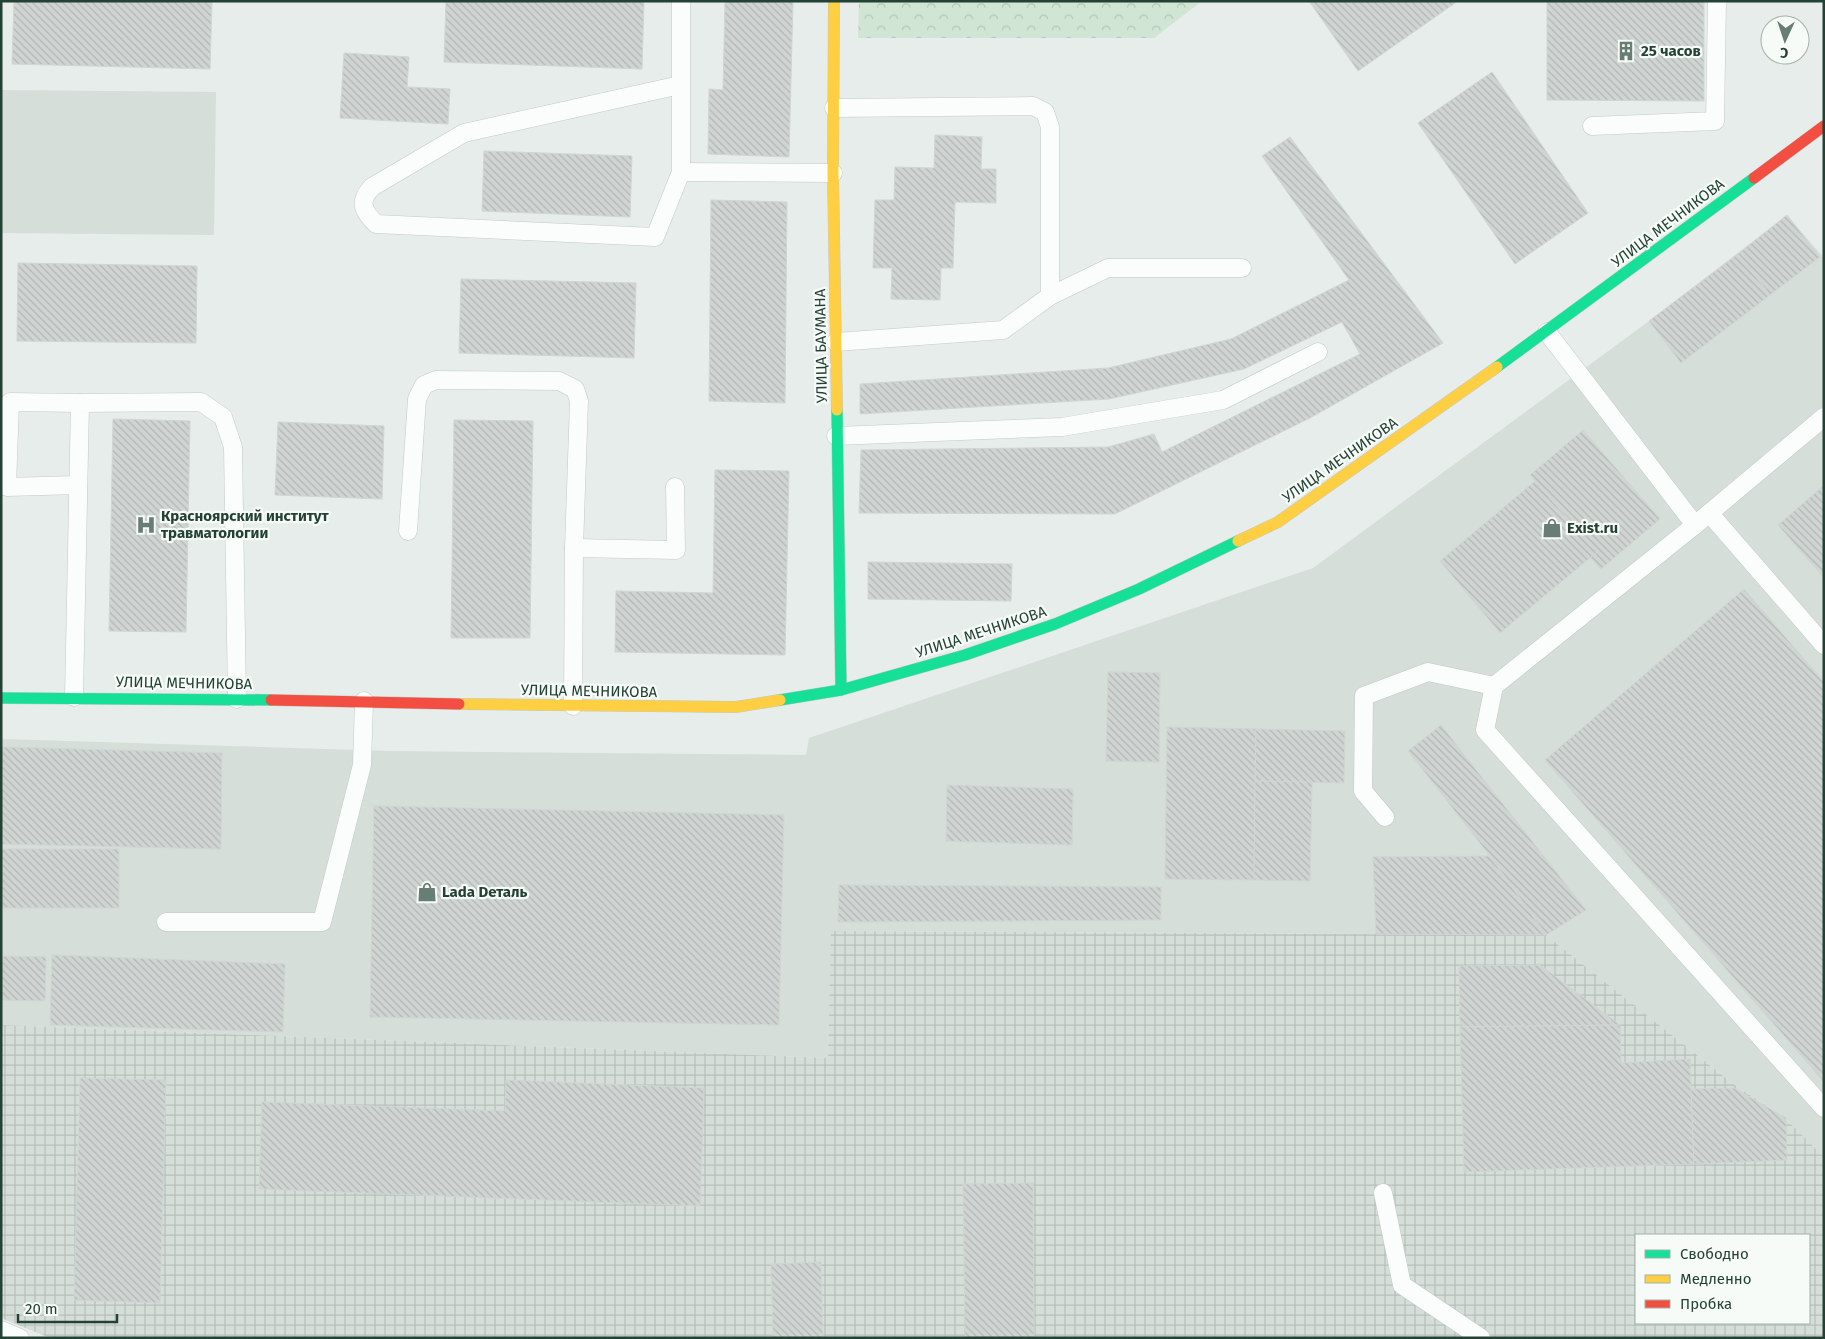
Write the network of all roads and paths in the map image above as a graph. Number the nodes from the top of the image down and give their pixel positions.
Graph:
1 (681, 1) edge
2 (834, 1) edge
3 (1717, 1) edge
4 (680, 85) junction
5 (834, 108) junction
6 (1592, 126) dead end
7 (1824, 126) edge
8 (681, 172) junction
9 (833, 173) junction
10 (1242, 268) dead end
11 (1050, 296) junction
12 (1547, 332) junction
13 (836, 342) junction
14 (1318, 352) dead end
15 (80, 403) junction
16 (1824, 418) edge
17 (836, 436) junction
18 (78, 485) junction
19 (675, 488) dead end
20 (1710, 514) junction
21 (1695, 525) junction
22 (408, 531) dead end
23 (574, 548) junction
24 (1824, 645) edge
25 (1494, 686) junction
26 (841, 690) junction
27 (74, 697) junction
28 (1, 698) edge
29 (237, 699) junction
30 (364, 701) junction
31 (573, 706) junction
32 (1385, 817) dead end
33 (166, 922) dead end
34 (1824, 1108) edge
35 (1383, 1193) dead end
36 (1, 1330) edge
37 (20, 1338) edge
38 (1481, 1338) edge

1 - 4 lane
2 - 5 street, УЛИЦА БАУМАНА
3 - 6 lane
4 - 8 lane
4 - 8 lane
5 - 9 street, УЛИЦА БАУМАНА
5 - 11 lane
7 - 12 street, УЛИЦА МЕЧНИКОВА
8 - 9 lane
9 - 13 street, УЛИЦА БАУМАНА
10 - 11 lane
11 - 13 lane
12 - 21 lane
12 - 26 street, УЛИЦА МЕЧНИКОВА
13 - 17 street, УЛИЦА БАУМАНА
14 - 17 lane
15 - 18 lane
15 - 18 lane
15 - 29 lane
16 - 20 lane
17 - 26 street, УЛИЦА БАУМАНА
18 - 27 lane
19 - 23 lane
20 - 21 lane
20 - 24 lane
21 - 25 lane
22 - 23 lane
23 - 31 lane
25 - 32 lane
25 - 34 lane
26 - 31 street, УЛИЦА МЕЧНИКОВА
27 - 28 street, УЛИЦА МЕЧНИКОВА
27 - 29 street, УЛИЦА МЕЧНИКОВА
29 - 30 street, УЛИЦА МЕЧНИКОВА
30 - 31 street, УЛИЦА МЕЧНИКОВА
30 - 33 lane
35 - 38 lane
36 - 37 lane

